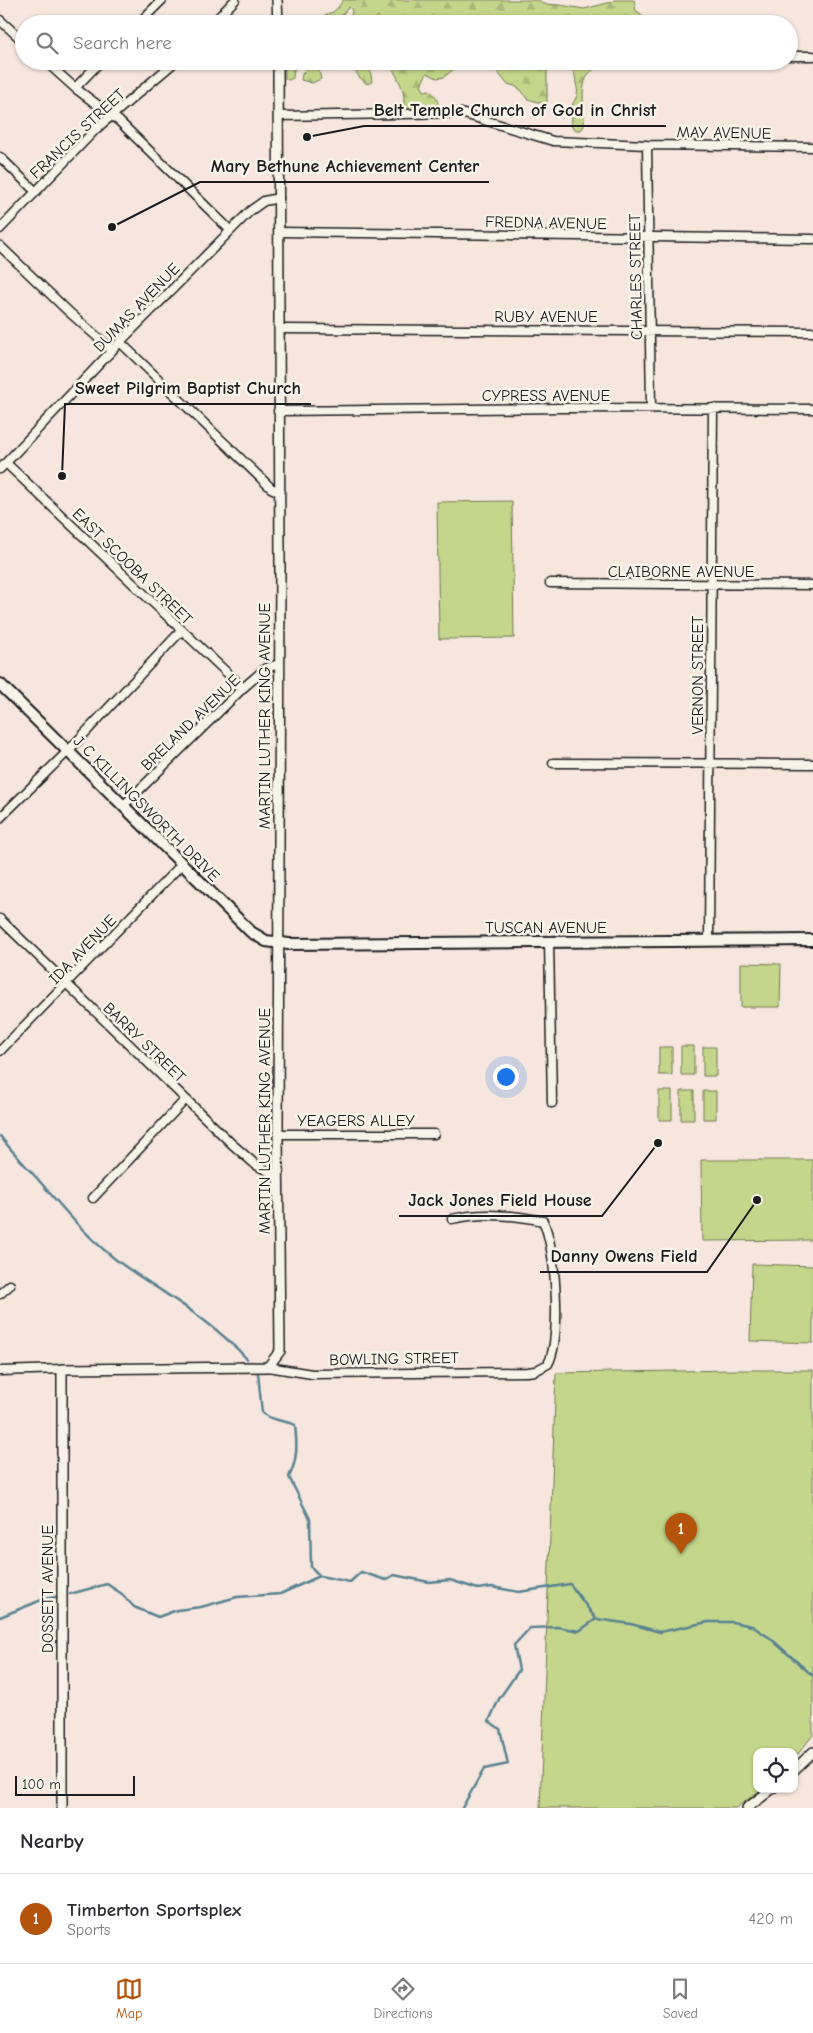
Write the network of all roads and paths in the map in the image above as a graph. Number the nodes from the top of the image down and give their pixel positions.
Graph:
1 (162, 0) edge
2 (235, 0) edge
3 (277, 0) edge
4 (147, 15) edge
5 (221, 15) edge
6 (278, 15) edge
7 (0, 20) edge
8 (15, 34) edge
9 (798, 56) edge
10 (813, 56) edge
11 (55, 70) edge
12 (93, 70) edge
13 (165, 70) edge
14 (278, 70) edge
15 (75, 88) junction
16 (111, 115) junction
17 (279, 116) junction
18 (647, 145) junction
19 (813, 146) edge
20 (0, 157) edge
21 (35, 191) junction
22 (279, 198) junction
23 (0, 228) edge
24 (230, 230) junction
25 (279, 232) junction
26 (648, 238) junction
27 (813, 239) edge
28 (0, 246) edge
29 (279, 329) junction
30 (649, 331) junction
31 (813, 332) edge
32 (120, 342) junction
33 (112, 350) junction
34 (651, 408) junction
35 (713, 408) junction
36 (813, 409) edge
37 (278, 411) junction
38 (2, 467) edge
39 (280, 492) junction
40 (550, 583) dead end
41 (711, 585) junction
42 (813, 585) edge
43 (181, 631) junction
44 (280, 664) junction
45 (0, 684) edge
46 (243, 688) junction
47 (68, 751) junction
48 (553, 763) dead end
49 (813, 764) edge
50 (711, 765) junction
51 (123, 806) junction
52 (0, 818) edge
53 (182, 864) junction
54 (0, 918) edge
55 (813, 940) edge
56 (549, 941) junction
57 (710, 941) junction
58 (279, 944) junction
59 (67, 984) junction
60 (0, 1051) edge
61 (185, 1100) junction
62 (552, 1103) dead end
63 (278, 1134) junction
64 (434, 1134) dead end
65 (278, 1176) junction
66 (93, 1198) dead end
67 (452, 1219) dead end
68 (10, 1284) dead end
69 (0, 1294) edge
70 (268, 1367) junction
71 (62, 1369) junction
72 (0, 1371) edge
73 (813, 1752) edge
74 (798, 1766) edge
75 (767, 1793) edge
76 (62, 1808) edge
77 (747, 1808) edge

1 - 4 street
2 - 5 street
3 - 6 street
7 - 8 street
9 - 10 street
11 - 15 street
12 - 15 street
13 - 16 street, FRANCIS STREET
14 - 17 street, MARTIN LUTHER KING AVENUE
15 - 16 street
16 - 21 street, FRANCIS STREET
16 - 24 street
17 - 18 street, MAY AVENUE
17 - 22 street, MARTIN LUTHER KING AVENUE
18 - 19 street, MAY AVENUE
18 - 26 street, CHARLES STREET
20 - 21 street
21 - 23 street, FRANCIS STREET
22 - 24 street, DUMAS AVENUE
22 - 25 street, MARTIN LUTHER KING AVENUE
24 - 32 street, DUMAS AVENUE
25 - 26 street, FREDNA AVENUE
25 - 29 street, MARTIN LUTHER KING AVENUE
26 - 27 street, FREDNA AVENUE
26 - 30 street, CHARLES STREET
28 - 33 street
29 - 30 street, RUBY AVENUE
29 - 37 street, MARTIN LUTHER KING AVENUE
30 - 31 street, RUBY AVENUE
30 - 34 street, CHARLES STREET
32 - 33 street, DUMAS AVENUE
32 - 39 street
33 - 38 street, DUMAS AVENUE
34 - 35 street, CYPRESS AVENUE
34 - 37 street, CYPRESS AVENUE
35 - 36 street, CYPRESS AVENUE
35 - 41 street, VERNON STREET
37 - 39 street, MARTIN LUTHER KING AVENUE
38 - 43 street, EAST SCOOBA STREET
39 - 44 street, MARTIN LUTHER KING AVENUE
40 - 41 street, CLAIBORNE AVENUE
41 - 42 street, CLAIBORNE AVENUE
41 - 50 street, VERNON STREET
43 - 46 street, EAST SCOOBA STREET
43 - 47 street
44 - 46 street, BRELAND AVENUE
44 - 58 street, MARTIN LUTHER KING AVENUE
45 - 47 main road, J C KILLINGSWORTH DRIVE
46 - 51 street, BRELAND AVENUE
47 - 51 main road, J C KILLINGSWORTH DRIVE
47 - 52 street
48 - 50 street
49 - 50 street
50 - 57 street, VERNON STREET
51 - 53 main road, J C KILLINGSWORTH DRIVE
53 - 58 main road, J C KILLINGSWORTH DRIVE
53 - 59 street, IDA AVENUE
54 - 59 street, BARRY STREET
55 - 57 main road, TUSCAN AVENUE
56 - 57 main road, TUSCAN AVENUE
56 - 58 main road, TUSCAN AVENUE
56 - 62 street
58 - 63 street, MARTIN LUTHER KING AVENUE
59 - 60 street, IDA AVENUE
59 - 61 street, BARRY STREET
61 - 65 street, BARRY STREET
61 - 66 street
63 - 64 street, YEAGERS ALLEY
63 - 65 street, MARTIN LUTHER KING AVENUE
65 - 70 street, MARTIN LUTHER KING AVENUE
67 - 70 street, BOWLING STREET
68 - 69 street
70 - 71 street, BOWLING STREET
71 - 72 street, BOWLING STREET
71 - 76 street, DOSSETT AVENUE
73 - 74 street
75 - 77 street

